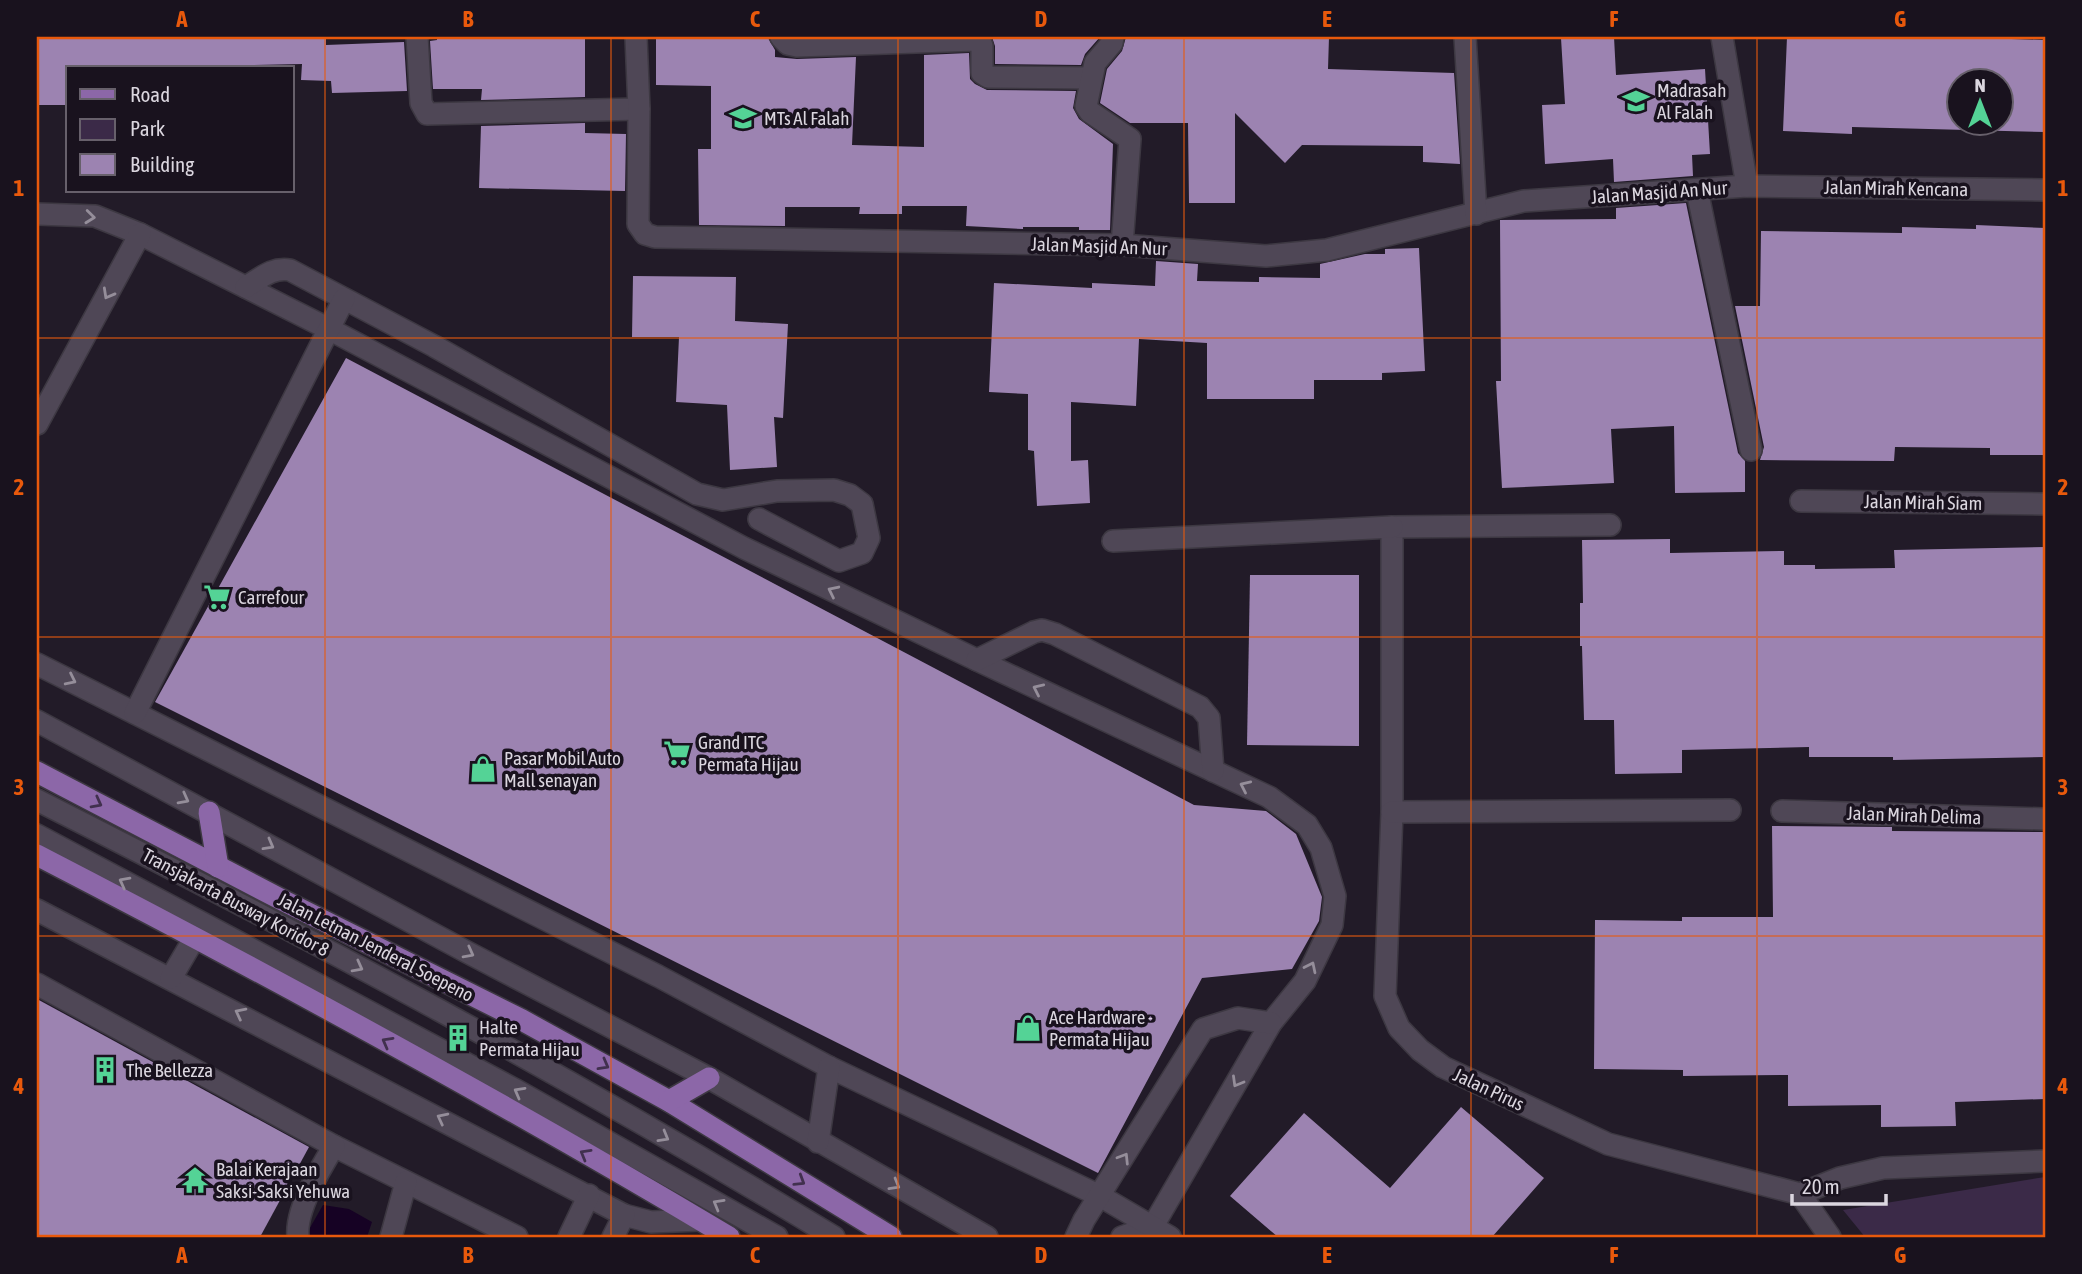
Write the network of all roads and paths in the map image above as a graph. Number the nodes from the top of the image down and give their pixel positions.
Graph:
1 (417, 37) edge
2 (636, 37) edge
3 (781, 37) edge
4 (1114, 37) edge
5 (1465, 37) edge
6 (1722, 37) edge
7 (901, 40) edge
8 (1091, 78) junction
9 (639, 109) junction
10 (1747, 186) junction
11 (1698, 190) junction
12 (2045, 190) edge
13 (37, 214) edge
14 (1476, 214) junction
15 (141, 234) junction
16 (1122, 245) junction
17 (246, 287) junction
18 (344, 299) junction
19 (328, 329) junction
20 (434, 346) junction
21 (416, 375) junction
22 (37, 424) edge
23 (1751, 450) dead end
24 (777, 492) junction
25 (1801, 502) dead end
26 (2045, 504) edge
27 (759, 519) junction
28 (1609, 525) dead end
29 (1392, 527) junction
30 (1113, 541) dead end
31 (744, 548) junction
32 (977, 660) junction
33 (37, 664) edge
34 (135, 713) junction
35 (37, 721) edge
36 (1213, 771) junction
37 (37, 772) edge
38 (37, 800) edge
39 (1730, 810) dead end
40 (1392, 811) junction
41 (1782, 811) dead end
42 (209, 812) junction
43 (2045, 819) edge
44 (37, 835) edge
45 (37, 855) edge
46 (218, 867) junction
47 (37, 910) edge
48 (195, 937) junction
49 (171, 978) junction
50 (37, 984) edge
51 (1271, 1023) junction
52 (829, 1067) junction
53 (709, 1078) junction
54 (669, 1101) junction
55 (818, 1142) junction
56 (334, 1146) junction
57 (2045, 1161) edge
58 (407, 1182) junction
59 (1800, 1194) junction
60 (589, 1195) junction
61 (1100, 1196) junction
62 (624, 1215) junction
63 (700, 1220) junction
64 (1162, 1232) edge
65 (298, 1237) edge
66 (391, 1237) edge
67 (517, 1237) edge
68 (569, 1237) edge
69 (613, 1237) edge
70 (729, 1237) edge
71 (777, 1237) edge
72 (834, 1237) edge
73 (891, 1237) edge
74 (987, 1237) edge
75 (1076, 1237) edge
76 (1122, 1237) edge
77 (1830, 1237) edge

1 - 9 street
2 - 9 street, Jalan Masjid An Nur
3 - 7 street
4 - 8 street
5 - 14 street
6 - 10 street
7 - 8 street
8 - 16 street
9 - 16 street, Jalan Masjid An Nur
10 - 11 street, Jalan Masjid An Nur
10 - 12 street, Jalan Mirah Kencana
11 - 14 street, Jalan Masjid An Nur
11 - 23 street
13 -> 15 street
14 - 16 street, Jalan Masjid An Nur
15 - 17 street
15 -> 22 street
17 - 18 street
17 - 19 street
18 - 19 street
18 - 20 street
19 - 21 street
19 - 34 street
20 - 21 street
20 - 24 street
21 - 31 street
24 - 27 street
24 - 27 street
25 - 26 street, Jalan Mirah Siam
27 - 31 street
28 - 29 street
29 - 30 street
29 - 40 street, Jalan Pirus
32 -> 31 street
36 -> 32 street
32 - 36 street
33 -> 34 street
34 - 52 street
35 -> 42 street
51 -> 36 street
37 -> 46 main road, Jalan Letnan Jenderal Soepeno
38 -> 72 street, Transjakarta Busway Koridor 8
39 - 40 street
40 - 59 street, Jalan Pirus
41 - 43 street, Jalan Mirah Delima
42 - 46 main road
42 -> 53 street
71 -> 44 street, Transjakarta Busway Koridor 8
45 - 48 main road
46 -> 54 main road, Jalan Letnan Jenderal Soepeno
47 - 49 street
48 - 49 street
63 -> 48 main road
60 -> 49 street
50 - 56 street
61 -> 51 street
51 -> 64 street
52 - 55 street
52 - 61 street
53 - 54 main road
53 - 55 street
54 -> 73 main road, Jalan Letnan Jenderal Soepeno
55 -> 74 street
56 - 58 street
56 - 65 street
57 - 59 street
58 - 66 street
58 - 67 street
59 - 77 street
60 - 62 street
60 - 68 street
61 - 64 street
61 - 75 street
62 - 63 street
62 - 69 street
63 - 70 main road
64 - 76 street

